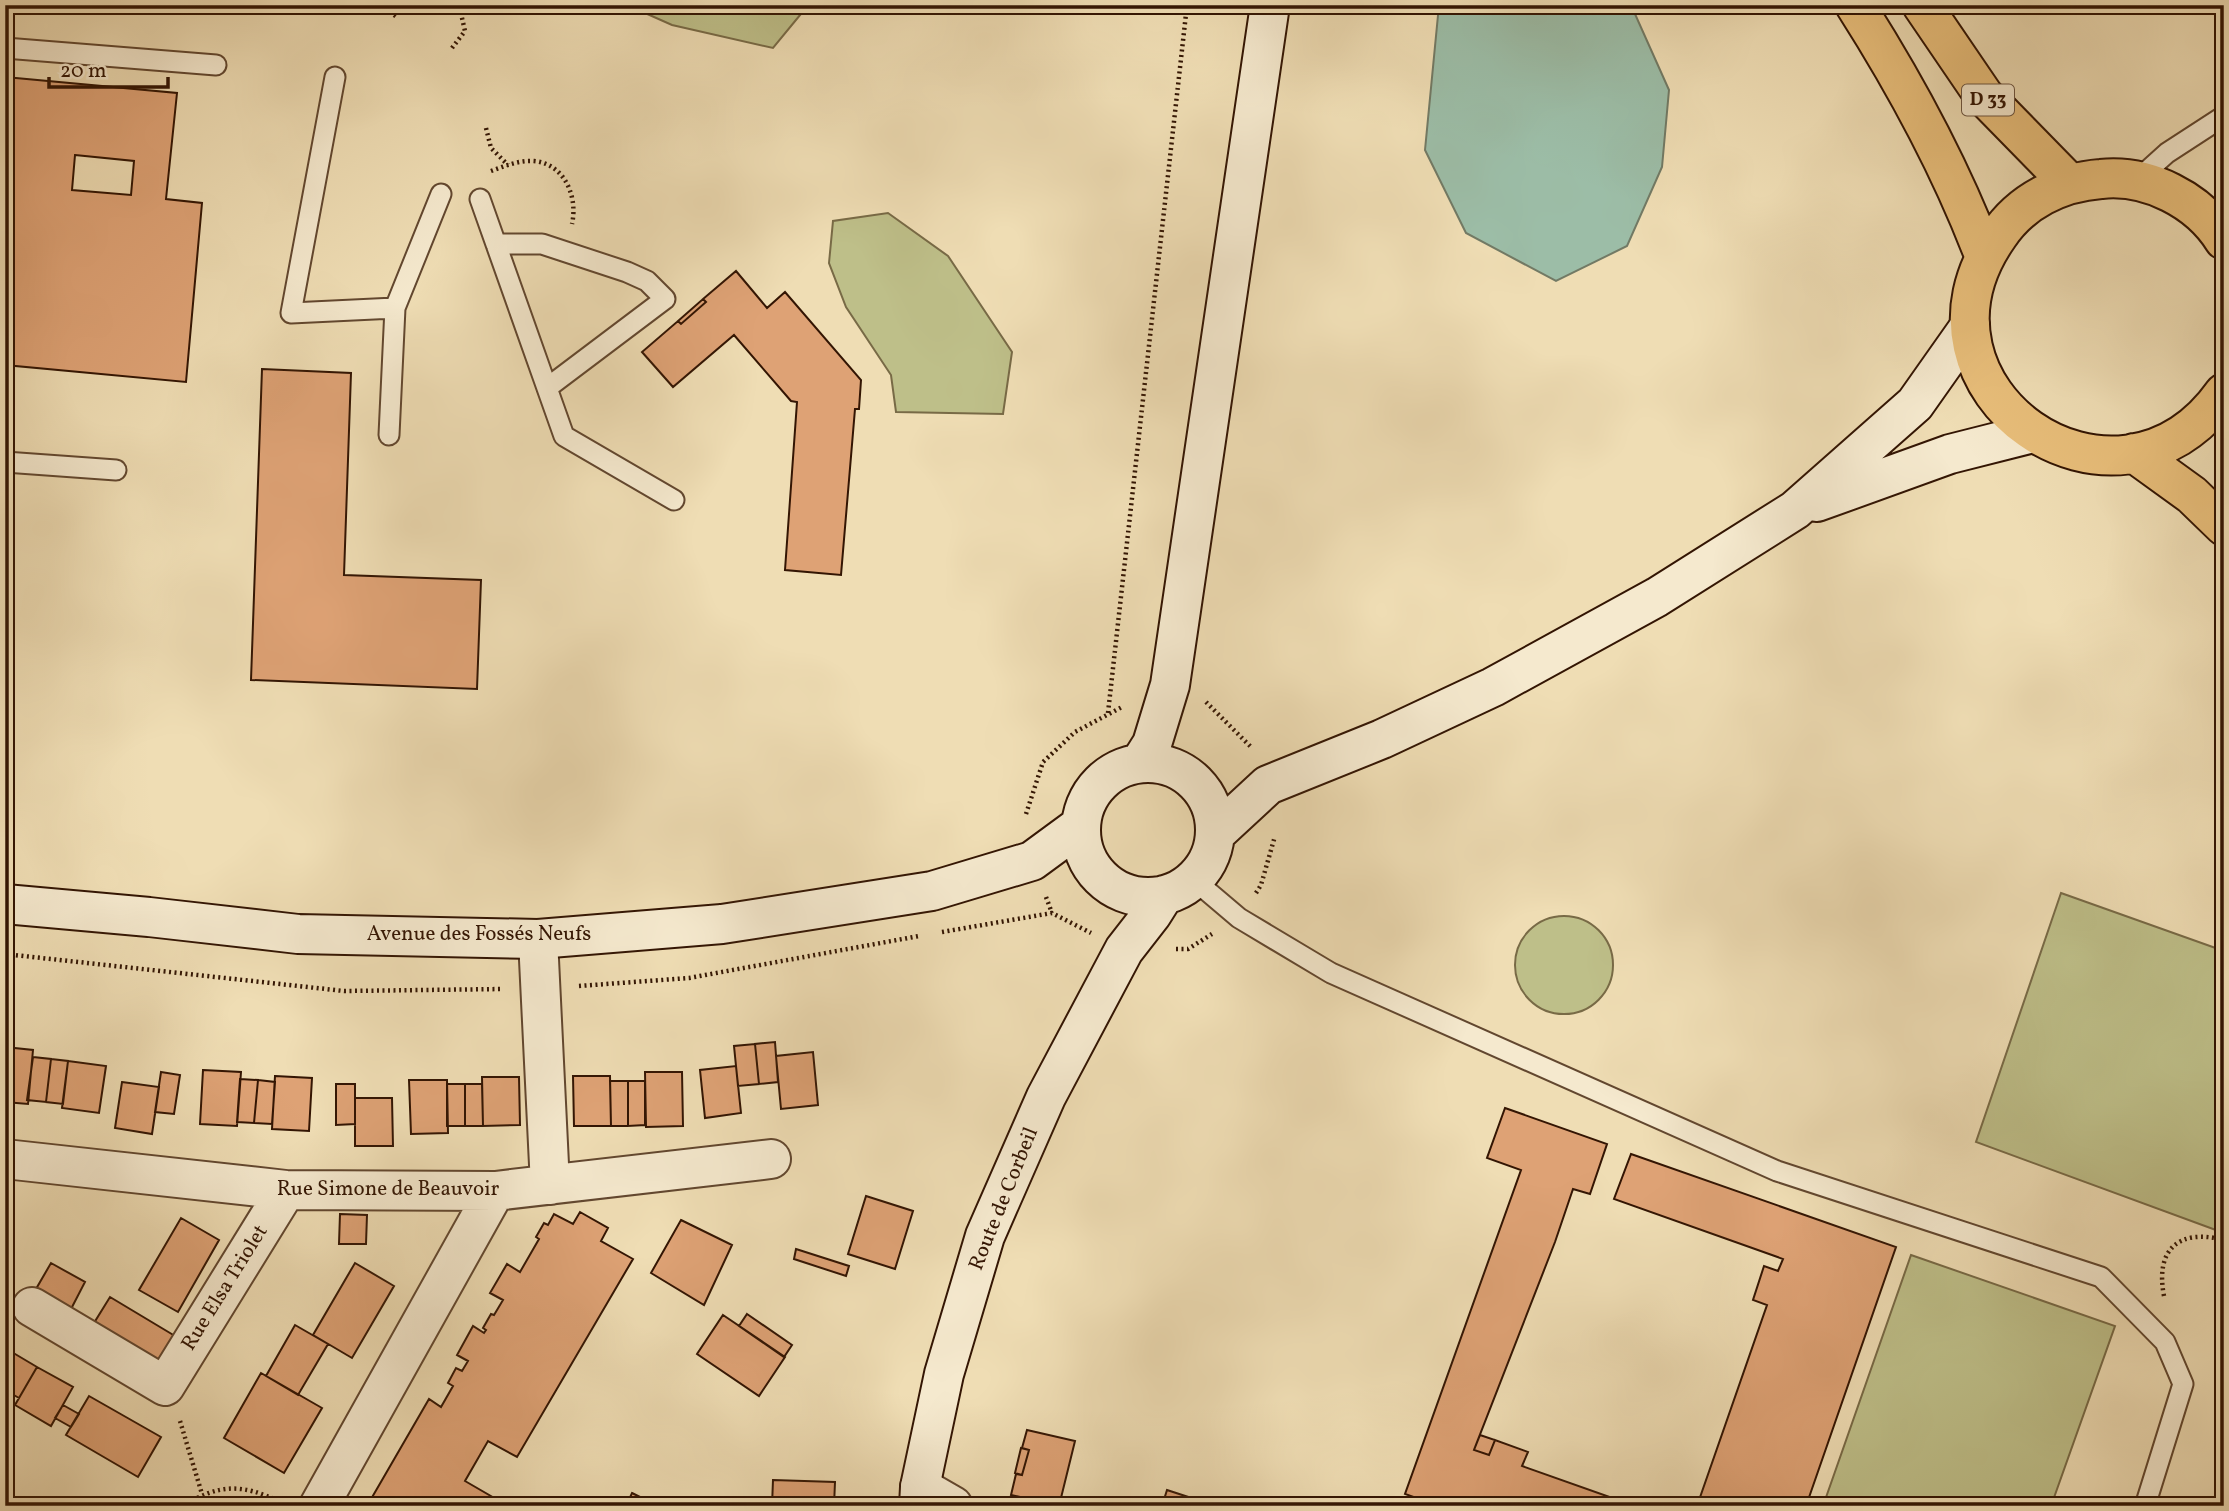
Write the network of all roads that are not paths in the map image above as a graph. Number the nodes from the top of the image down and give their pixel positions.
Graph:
1 (1270, 5) edge
2 (1855, 5) edge
3 (1922, 5) edge
4 (5, 48) edge
5 (216, 65) dead end
6 (335, 77) dead end
7 (2224, 116) edge
8 (2137, 181) junction
9 (2070, 184) junction
10 (441, 194) dead end
11 (480, 199) dead end
12 (2222, 225) edge
13 (496, 244) junction
14 (1984, 255) junction
15 (395, 308) junction
16 (1970, 326) junction
17 (547, 388) junction
18 (2224, 393) edge
19 (2033, 433) junction
20 (389, 435) dead end
21 (2134, 453) junction
22 (5, 462) edge
23 (116, 470) dead end
24 (674, 500) dead end
25 (1795, 510) junction
26 (2224, 526) edge
27 (1140, 763) junction
28 (1196, 782) junction
29 (1268, 785) junction
30 (1081, 825) junction
31 (1215, 834) junction
32 (1032, 861) junction
33 (1107, 880) junction
34 (1178, 887) junction
35 (5, 904) edge
36 (538, 939) junction
37 (1124, 950) junction
38 (5, 1159) edge
39 (771, 1159) dead end
40 (550, 1185) junction
41 (286, 1190) junction
42 (495, 1191) junction
43 (32, 1307) dead end
44 (920, 1496) edge
45 (319, 1506) edge
46 (953, 1506) edge
47 (2145, 1506) edge

1 - 27 street
2 - 14 main road
3 - 9 main road, D 33
4 - 5 lane
6 - 15 lane
7 - 8 lane
8 - 9 main road
8 - 12 main road
9 - 14 main road
10 - 15 lane
11 - 13 lane
13 - 17 lane
13 - 17 lane
14 - 16 main road
15 - 20 lane
16 - 19 main road
16 - 25 street
17 - 24 lane
18 - 21 main road
19 - 21 main road
19 - 25 street
21 - 26 main road
22 - 23 lane
25 - 29 street
27 - 28 street
27 - 30 street
28 - 29 street
28 - 31 street
29 - 31 street
30 - 32 street, Avenue des Fossés Neufs
30 - 33 street
31 - 34 street
32 - 33 street, Avenue des Fossés Neufs
32 - 36 street, Avenue des Fossés Neufs
33 - 34 street
33 - 37 street
34 - 37 street, Route de Corbeil
34 - 47 lane
35 - 36 street, Avenue des Fossés Neufs
36 - 40 street
37 - 44 street, Route de Corbeil
38 - 41 street, Rue Simone de Beauvoir
39 - 40 street, Rue Simone de Beauvoir
40 - 42 street, Rue Simone de Beauvoir
41 - 42 street, Rue Simone de Beauvoir
41 - 43 street, Rue Elsa Triolet
42 - 45 street
44 - 46 street

